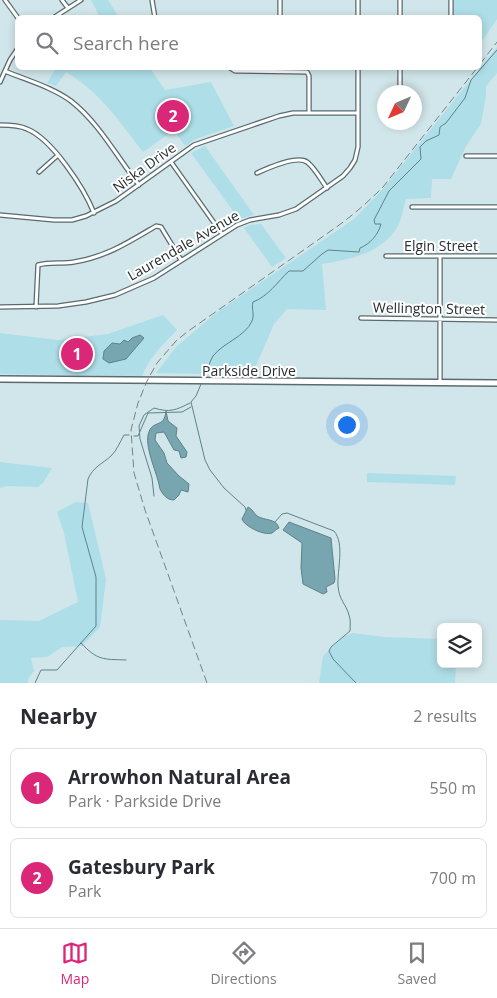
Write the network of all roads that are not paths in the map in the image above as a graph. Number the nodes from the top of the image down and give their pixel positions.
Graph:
1 (62, 0) edge
2 (81, 0) edge
3 (152, 0) edge
4 (280, 0) edge
5 (358, 0) edge
6 (400, 0) edge
7 (450, 0) edge
8 (6, 1) edge
9 (2, 4) dead end
10 (68, 8) junction
11 (16, 15) edge
12 (58, 15) edge
13 (154, 15) edge
14 (280, 15) edge
15 (358, 15) edge
16 (400, 15) edge
17 (451, 15) edge
18 (15, 53) edge
19 (233, 70) edge
20 (358, 70) edge
21 (400, 70) edge
22 (4, 71) junction
23 (0, 82) edge
24 (400, 85) edge
25 (309, 112) junction
26 (358, 112) junction
27 (0, 124) edge
28 (57, 156) junction
29 (466, 156) dead end
30 (497, 156) edge
31 (170, 162) junction
32 (39, 172) dead end
33 (257, 173) dead end
34 (139, 185) junction
35 (327, 188) junction
36 (497, 206) edge
37 (412, 207) dead end
38 (94, 212) junction
39 (0, 216) edge
40 (222, 234) junction
41 (386, 256) dead end
42 (497, 256) edge
43 (440, 257) junction
44 (181, 260) junction
45 (0, 306) edge
46 (36, 307) junction
47 (361, 318) dead end
48 (440, 320) junction
49 (497, 320) edge
50 (0, 379) edge
51 (497, 383) edge
52 (440, 384) junction

1 - 10 street
2 - 10 street
3 - 13 street
4 - 14 street
5 - 15 street
6 - 16 street
7 - 17 street
8 - 9 street
8 - 11 street
10 - 12 street
18 - 22 street
19 - 25 street
20 - 26 street
21 - 24 street
22 - 23 street
22 - 34 street
25 - 26 street, Niska Drive
25 - 31 street, Niska Drive
26 - 35 street, Laurendale Avenue
27 - 28 street
28 - 32 street
28 - 38 street
29 - 30 street
31 - 34 street, Niska Drive
31 - 40 street
33 - 35 street
34 - 38 street, Niska Drive
35 - 40 street, Laurendale Avenue
36 - 37 street
38 - 39 street, Niska Drive
40 - 44 street, Laurendale Avenue
41 - 43 street, Elgin Street
42 - 43 street, Elgin Street
43 - 48 street
44 - 46 street, Laurendale Avenue
44 - 46 street
45 - 46 street, Laurendale Avenue
47 - 48 street, Wellington Street
48 - 49 street, Wellington Street
48 - 52 street
50 - 52 main road, Parkside Drive
51 - 52 main road, Parkside Drive

